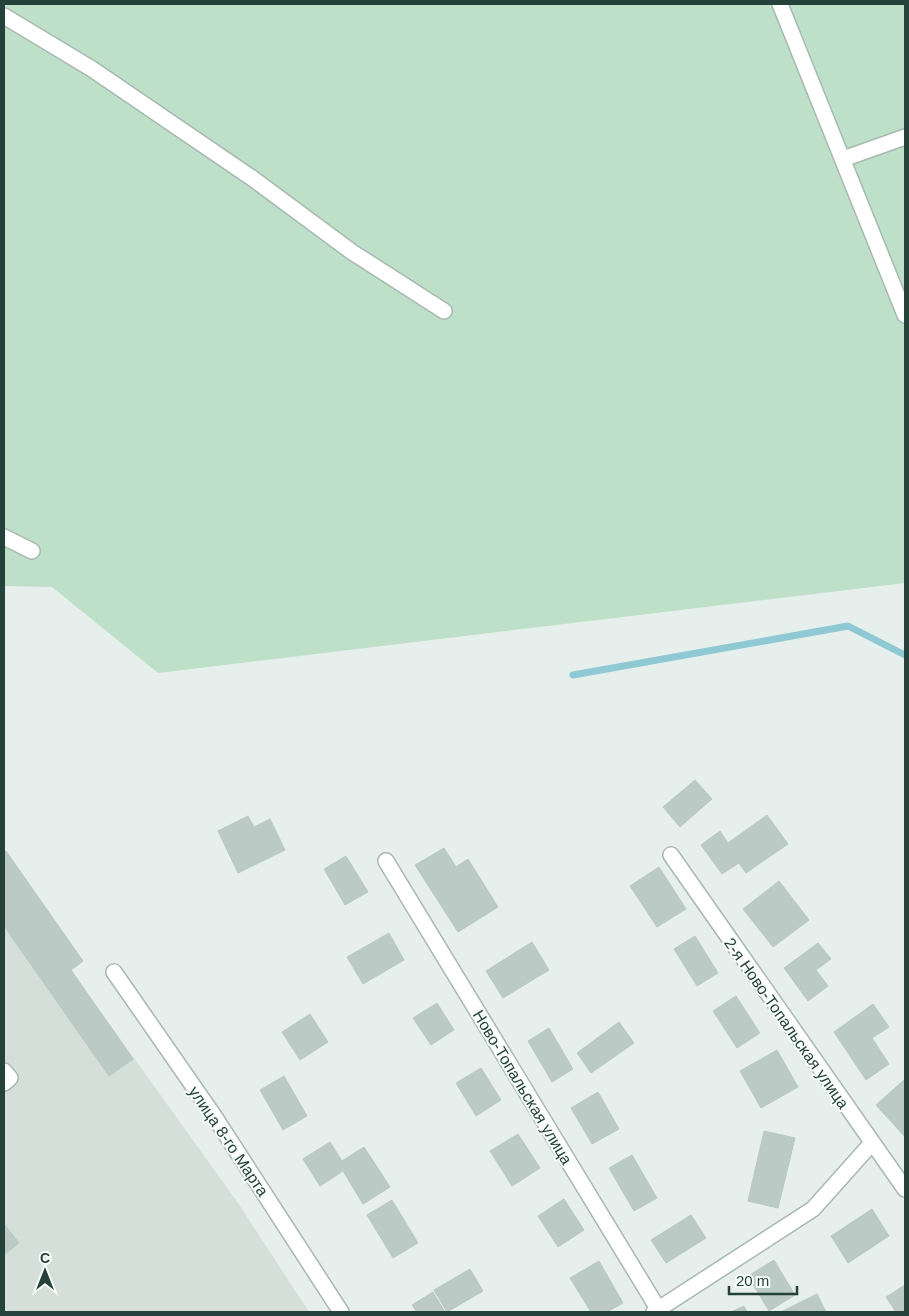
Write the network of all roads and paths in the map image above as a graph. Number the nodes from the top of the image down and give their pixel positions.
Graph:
1 (780, 4) edge
2 (4, 16) edge
3 (905, 137) edge
4 (842, 159) junction
5 (444, 311) dead end
6 (905, 315) edge
7 (4, 537) edge
8 (32, 551) dead end
9 (671, 855) dead end
10 (386, 861) dead end
11 (114, 972) dead end
12 (4, 1071) edge
13 (4, 1083) edge
14 (871, 1144) junction
15 (905, 1189) edge
16 (658, 1311) edge
17 (341, 1312) edge

1 - 4 street
2 - 5 street
3 - 4 street
4 - 6 street
7 - 8 street
9 - 14 street, 2-я Ново-Топальская улица
10 - 16 street, Ново-Топальская улица
11 - 17 street, улица 8-го Марта
12 - 13 street
14 - 15 street, 2-я Ново-Топальская улица
14 - 16 street

